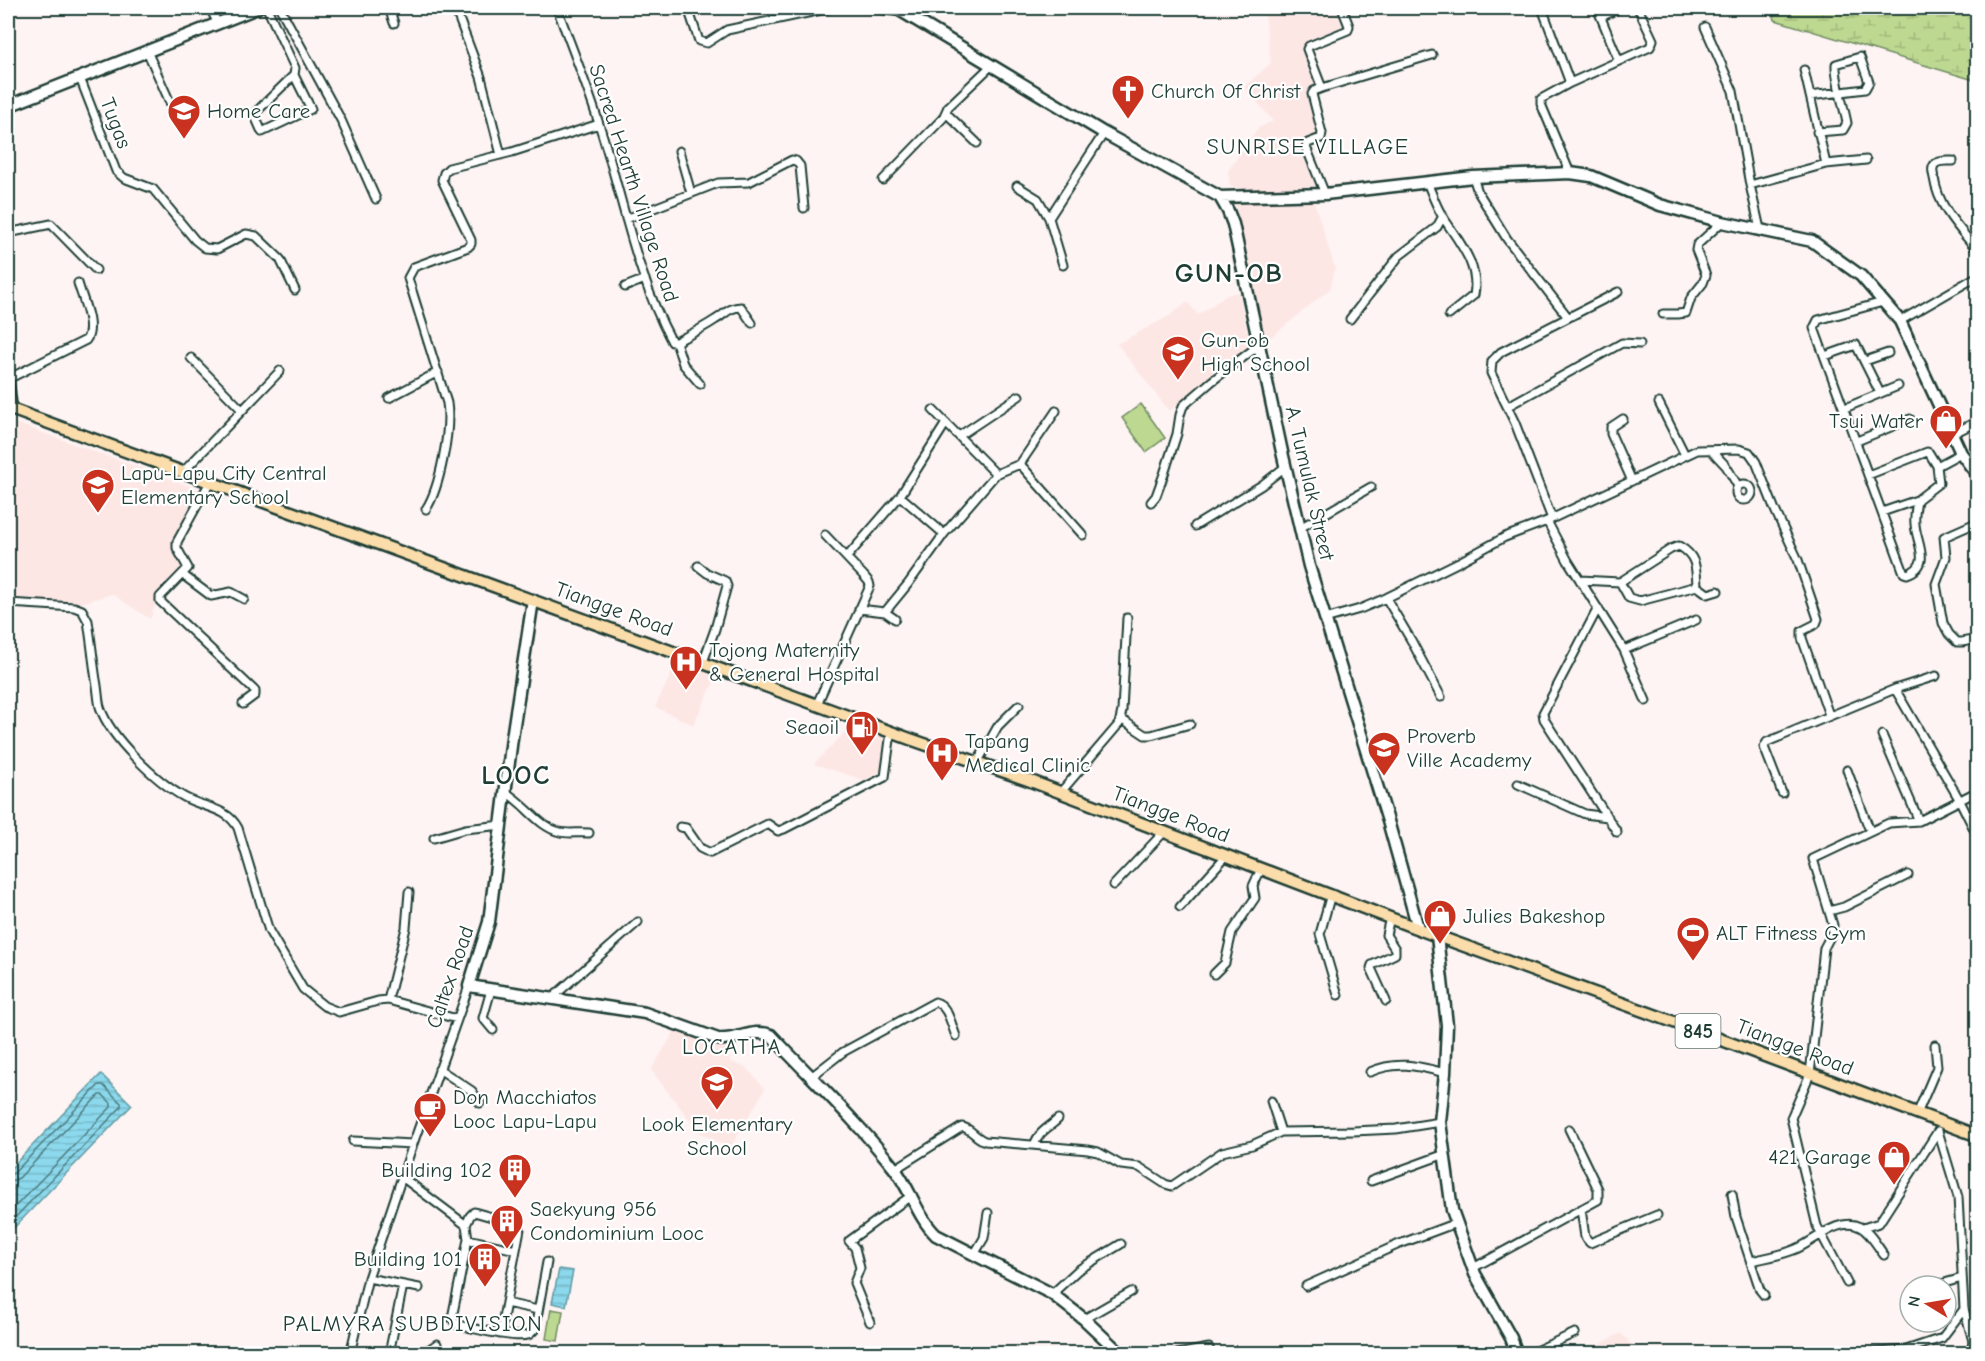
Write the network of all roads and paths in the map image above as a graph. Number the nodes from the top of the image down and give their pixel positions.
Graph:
1 (210, 8) edge
2 (257, 8) edge
3 (267, 8) edge
4 (280, 8) edge
5 (388, 8) edge
6 (455, 8) edge
7 (557, 8) edge
8 (688, 8) edge
9 (831, 8) edge
10 (868, 8) edge
11 (896, 8) edge
12 (1342, 8) edge
13 (1542, 8) edge
14 (1597, 8) edge
15 (1619, 8) edge
16 (1638, 8) edge
17 (906, 13) junction
18 (1601, 17) junction
19 (394, 23) dead end
20 (218, 24) junction
21 (1705, 27) dead end
22 (147, 51) junction
23 (1432, 55) dead end
24 (1619, 61) junction
25 (992, 65) junction
26 (1804, 70) dead end
27 (294, 75) junction
28 (81, 78) junction
29 (1570, 83) junction
30 (1322, 88) junction
31 (1841, 92) junction
32 (1810, 96) junction
33 (8, 106) edge
34 (945, 113) junction
35 (177, 118) dead end
36 (599, 124) junction
37 (1817, 132) junction
38 (1104, 133) junction
39 (977, 143) dead end
40 (679, 151) dead end
41 (501, 155) junction
42 (1866, 160) dead end
43 (1953, 161) dead end
44 (1826, 164) junction
45 (1570, 173) junction
46 (1473, 177) junction
47 (883, 180) dead end
48 (1427, 182) junction
49 (1750, 185) junction
50 (1017, 186) dead end
51 (691, 194) junction
52 (1325, 194) junction
53 (1220, 197) junction
54 (376, 199) dead end
55 (804, 208) dead end
56 (1443, 216) junction
57 (1049, 218) junction
58 (626, 219) junction
59 (1722, 222) junction
60 (1760, 229) junction
61 (8, 233) edge
62 (1977, 251) edge
63 (1063, 265) dead end
64 (96, 270) dead end
65 (1977, 276) edge
66 (645, 279) junction
67 (78, 283) dead end
68 (625, 287) dead end
69 (295, 290) dead end
70 (1618, 291) dead end
71 (1883, 302) junction
72 (1663, 314) dead end
73 (1449, 315) dead end
74 (1567, 316) junction
75 (1350, 319) dead end
76 (1900, 321) junction
77 (752, 323) dead end
78 (676, 342) junction
79 (1640, 344) dead end
80 (1258, 346) junction
81 (1888, 353) dead end
82 (1825, 356) junction
83 (191, 358) dead end
84 (1865, 361) junction
85 (280, 371) dead end
86 (438, 372) junction
87 (8, 379) edge
88 (700, 384) dead end
89 (8, 386) edge
90 (1898, 386) dead end
91 (1880, 393) junction
92 (1019, 396) dead end
93 (389, 398) dead end
94 (1659, 403) dead end
95 (1508, 406) junction
96 (9, 408) edge
97 (1845, 408) junction
98 (242, 410) junction
99 (933, 410) dead end
100 (1056, 411) dead end
101 (1623, 419) dead end
102 (1910, 419) dead end
103 (1977, 421) edge
104 (946, 423) junction
105 (1952, 434) junction
106 (959, 436) junction
107 (1857, 441) junction
108 (1711, 450) junction
109 (1961, 453) junction
110 (1684, 455) junction
111 (1020, 464) junction
112 (1937, 466) junction
113 (1285, 467) junction
114 (183, 472) junction
115 (996, 474) junction
116 (1868, 475) junction
117 (1977, 476) edge
118 (1632, 481) junction
119 (210, 482) junction
120 (1738, 486) dead end
121 (1371, 487) dead end
122 (900, 496) junction
123 (1917, 500) junction
124 (1151, 502) dead end
125 (426, 509) dead end
126 (1882, 512) junction
127 (1549, 520) junction
128 (1977, 522) edge
129 (1195, 526) dead end
130 (1300, 528) junction
131 (944, 534) junction
132 (825, 535) dead end
133 (1083, 535) dead end
134 (847, 557) junction
135 (698, 566) dead end
136 (183, 575) junction
137 (1580, 580) junction
138 (1620, 582) junction
139 (1697, 586) junction
140 (1718, 591) dead end
141 (1386, 598) junction
142 (244, 599) dead end
143 (533, 600) junction
144 (8, 603) edge
145 (1598, 608) junction
146 (859, 609) junction
147 (885, 612) junction
148 (1127, 618) dead end
149 (895, 619) dead end
150 (1325, 619) junction
151 (1695, 620) dead end
152 (1977, 639) edge
153 (1624, 650) junction
154 (703, 662) junction
155 (1936, 676) dead end
156 (1895, 689) junction
157 (1442, 697) dead end
158 (1646, 701) dead end
159 (243, 704) dead end
160 (817, 704) junction
161 (1018, 705) dead end
162 (1829, 715) junction
163 (1121, 719) junction
164 (1190, 724) dead end
165 (891, 732) junction
166 (1882, 735) dead end
167 (977, 763) junction
168 (1847, 770) dead end
169 (1518, 784) dead end
170 (1977, 791) edge
171 (505, 792) junction
172 (1060, 793) junction
173 (1782, 793) dead end
174 (1959, 799) junction
175 (1608, 817) junction
176 (1919, 821) junction
177 (502, 825) junction
178 (680, 827) dead end
179 (1870, 831) junction
180 (1164, 832) junction
181 (1617, 832) dead end
182 (589, 833) dead end
183 (1977, 837) edge
184 (434, 838) dead end
185 (1226, 856) junction
186 (1261, 869) junction
187 (1908, 875) dead end
188 (1114, 885) dead end
189 (409, 892) dead end
190 (1331, 894) junction
191 (1180, 907) dead end
192 (1829, 911) junction
193 (1390, 917) junction
194 (638, 922) dead end
195 (1418, 928) junction
196 (1437, 936) junction
197 (1214, 974) dead end
198 (469, 986) junction
199 (491, 990) junction
200 (1338, 995) dead end
201 (552, 998) junction
202 (388, 1000) junction
203 (1386, 1001) dead end
204 (457, 1019) junction
205 (493, 1030) dead end
206 (956, 1036) dead end
207 (1935, 1045) dead end
208 (439, 1069) junction
209 (1370, 1072) dead end
210 (1445, 1073) junction
211 (1810, 1074) junction
212 (811, 1077) junction
213 (1271, 1101) dead end
214 (480, 1103) dead end
215 (1917, 1114) junction
216 (1058, 1119) dead end
217 (1440, 1122) junction
218 (1977, 1124) edge
219 (1939, 1127) junction
220 (1569, 1129) dead end
221 (1281, 1132) junction
222 (1975, 1136) edge
223 (353, 1141) dead end
224 (412, 1144) junction
225 (1034, 1145) junction
226 (1445, 1154) junction
227 (895, 1169) junction
228 (402, 1177) junction
229 (1371, 1181) dead end
230 (1732, 1194) dead end
231 (912, 1196) junction
232 (1581, 1209) junction
233 (988, 1213) dead end
234 (1657, 1215) dead end
235 (1456, 1223) junction
236 (466, 1225) junction
237 (1863, 1228) junction
238 (1820, 1234) junction
239 (468, 1239) junction
240 (1121, 1244) dead end
241 (516, 1250) junction
242 (975, 1253) junction
243 (1884, 1255) dead end
244 (1751, 1261) junction
245 (547, 1262) dead end
246 (1473, 1268) junction
247 (368, 1278) junction
248 (1962, 1278) junction
249 (1958, 1279) edge
250 (1847, 1283) dead end
251 (403, 1285) junction
252 (1306, 1286) dead end
253 (419, 1288) dead end
254 (1131, 1292) dead end
255 (1052, 1294) junction
256 (1764, 1295) dead end
257 (506, 1303) junction
258 (1964, 1309) junction
259 (538, 1310) junction
260 (1084, 1319) junction
261 (870, 1322) dead end
262 (500, 1334) junction
263 (1575, 1334) dead end
264 (437, 1344) dead end
265 (1209, 1347) dead end
266 (1115, 1352) edge
267 (350, 1353) edge
268 (388, 1353) edge
269 (422, 1353) edge
270 (1177, 1353) edge
271 (1517, 1353) edge
272 (1529, 1353) edge
273 (1851, 1353) edge
274 (1965, 1353) edge

1 - 20 street
2 - 20 street
3 - 27 street
4 - 54 street
5 - 19 street
6 - 41 street
7 - 36 street, Sacred Hearth Village Road
8 - 9 street
10 - 17 street
11 - 17 street
12 - 30 street
13 - 29 street
14 - 18 street
15 - 18 street
16 - 24 street
17 - 25 street
18 - 24 street
20 - 22 street
21 - 49 street
22 - 28 street
22 - 35 street
23 - 30 street
24 - 29 street
25 - 34 street
25 - 38 street
26 - 32 street
27 - 27 street
28 - 33 street
28 - 69 street, Tugas
29 - 45 street
30 - 52 street
31 - 31 street
31 - 32 street
31 - 37 street
32 - 37 street
34 - 39 street
34 - 47 street
36 - 41 street
36 - 58 street, Sacred Hearth Village Road
37 - 44 street
38 - 53 street
38 - 57 street
40 - 51 street
41 - 86 street
42 - 44 street
43 - 62 street
44 - 49 street
45 - 46 street
45 - 59 street
46 - 48 street
46 - 74 street
48 - 52 street
48 - 56 street
49 - 60 street
50 - 57 street
51 - 55 street
51 - 58 street
52 - 53 street
53 - 80 street, A. Tumulak Street
56 - 73 street
56 - 75 street
57 - 63 street
58 - 66 street, Sacred Hearth Village Road
59 - 60 street
59 - 72 street
60 - 71 street
61 - 64 street
65 - 76 street
66 - 68 street
66 - 78 street, Sacred Hearth Village Road
67 - 87 street
70 - 74 street
71 - 76 street
71 - 82 street
74 - 95 street
76 - 105 street
77 - 78 street
78 - 88 street, Sacred Hearth Village Road
79 - 95 street
80 - 113 street, A. Tumulak Street
80 - 124 street
81 - 84 street
82 - 84 street
82 - 97 street
83 - 98 street
84 - 91 street
85 - 98 street
86 - 93 street
86 - 125 street
89 - 96 main road, 845
90 - 91 street
91 - 97 street
92 - 106 street
94 - 110 street
95 - 127 street
96 - 114 main road, Tiangge Road / 845
97 - 107 street
98 - 114 street
99 - 104 street
100 - 111 street
101 - 118 street
102 - 107 street
103 - 105 street
104 - 106 street
104 - 122 street
105 - 109 street
106 - 115 street
107 - 116 street
108 - 110 street
108 - 120 street
108 - 162 street
109 - 112 street
109 - 117 street
110 - 118 street
111 - 115 street
111 - 133 street
112 - 116 street
112 - 123 street
113 - 129 street
113 - 130 street, A. Tumulak Street
114 - 119 main road, Tiangge Road / 845
115 - 131 street
116 - 126 street
118 - 127 street
119 - 136 street
119 - 143 main road, Tiangge Road / 845
121 - 130 street
122 - 131 street
122 - 134 street
123 - 126 street
123 - 126 street
127 - 137 street
127 - 141 street
128 - 152 street
130 - 150 street, A. Tumulak Street
131 - 147 street
132 - 134 street
134 - 146 street
135 - 154 street
136 - 142 street
136 - 159 street
137 - 138 street
137 - 145 street
138 - 139 street
138 - 139 street
139 - 140 street
141 - 150 street
141 - 157 street
143 - 154 main road, Tiangge Road / 845
143 - 171 street, Caltex Road
144 - 202 street
145 - 153 street
145 - 175 street
146 - 147 street
146 - 160 street
147 - 149 street
148 - 163 street
150 - 195 street, A. Tumulak Street
151 - 153 street
153 - 158 street
154 - 160 main road, Tiangge Road / 845
155 - 156 street
156 - 162 street
156 - 174 street
160 - 165 main road, Tiangge Road / 845
161 - 167 street
162 - 173 street
163 - 164 street
163 - 172 street
165 - 167 main road, Tiangge Road / 845
165 - 178 street
166 - 176 street
167 - 172 main road, Tiangge Road / 845
168 - 179 street
169 - 175 street
170 - 174 street
171 - 177 street, Caltex Road
171 - 182 street
172 - 180 main road, Tiangge Road / 845
174 - 176 street
174 - 183 street
175 - 181 street
176 - 179 street
177 - 184 street
177 - 198 street, Caltex Road
179 - 192 street
180 - 185 main road, Tiangge Road / 845
180 - 188 street
185 - 186 main road, Tiangge Road / 845
185 - 191 street
186 - 190 main road, Tiangge Road / 845
186 - 197 street
187 - 192 street
189 - 202 street
190 - 193 main road, Tiangge Road / 845
190 - 200 street
192 - 211 street
193 - 195 main road, Tiangge Road / 845
193 - 203 street
194 - 201 street
195 - 196 main road, Tiangge Road / 845
196 - 210 street
196 - 211 main road, Tiangge Road / 845
198 - 199 street
198 - 204 street, Caltex Road
199 - 201 street
199 - 205 street
201 - 212 street
202 - 204 street
204 - 208 street, Caltex Road
206 - 212 street
207 - 215 street
208 - 214 street
208 - 224 street, Caltex Road
209 - 210 street
210 - 217 street
211 - 215 main road, Tiangge Road / 845
211 - 238 street
212 - 227 street
213 - 221 street
215 - 219 main road, Tiangge Road / 845
216 - 225 street
217 - 221 street
217 - 226 street
218 - 222 street
219 - 222 main road, Tiangge Road / 845
219 - 237 street
219 - 248 street
220 - 232 street
221 - 225 street
223 - 224 street
224 - 228 street, Caltex Road
225 - 227 street
226 - 229 street
226 - 235 street
227 - 231 street
228 - 236 street
228 - 247 street, Caltex Road
230 - 244 street
231 - 242 street
231 - 261 street
232 - 234 street
232 - 246 street
233 - 242 street
235 - 246 street
235 - 252 street
236 - 239 street
236 - 241 street
237 - 238 street
237 - 243 street
238 - 244 street
238 - 250 street
239 - 241 street
239 - 262 street
240 - 255 street
241 - 257 street
242 - 255 street
244 - 256 street
245 - 259 street
246 - 271 street
247 - 251 street
247 - 267 street, Caltex Road
248 - 249 street
248 - 258 street
251 - 253 street
251 - 268 street
254 - 260 street
255 - 260 street
257 - 259 street
257 - 262 street
258 - 273 street
258 - 274 street
259 - 262 street
260 - 266 street
263 - 272 street
264 - 269 street
265 - 270 street

